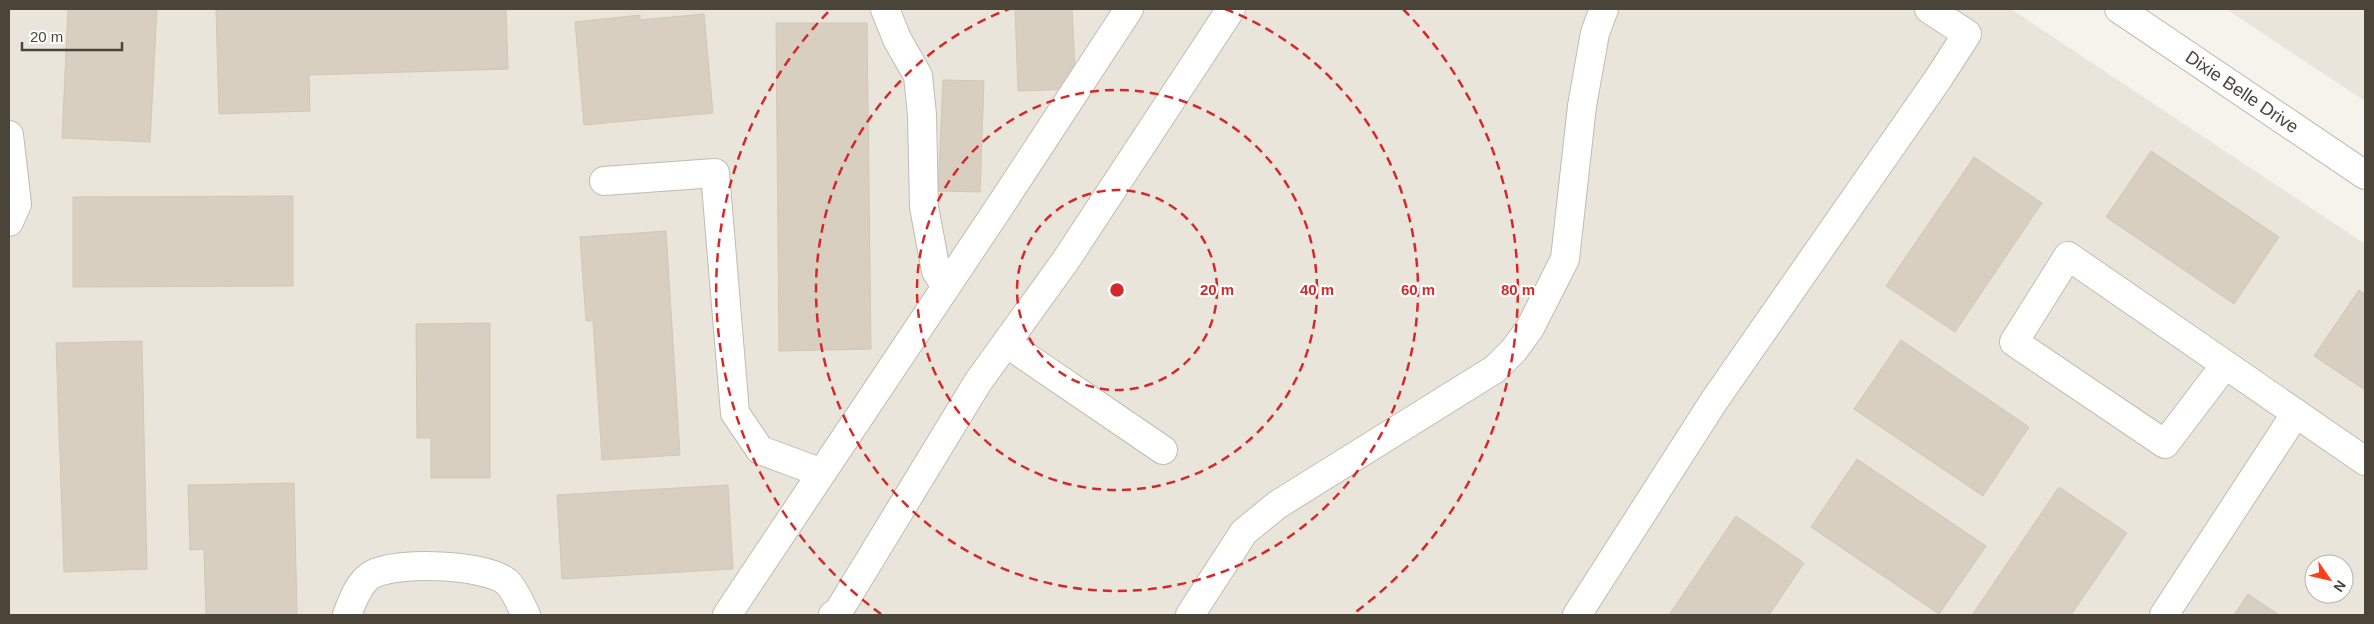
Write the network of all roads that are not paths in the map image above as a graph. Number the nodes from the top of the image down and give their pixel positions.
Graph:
1 (885, 9) edge
2 (1129, 9) edge
3 (1232, 9) edge
4 (1604, 9) edge
5 (1929, 9) edge
6 (2118, 9) edge
7 (9, 135) edge
8 (2365, 175) edge
9 (604, 181) dead end
10 (9, 222) edge
11 (946, 287) junction
12 (1006, 343) junction
13 (2225, 364) junction
14 (2296, 413) junction
15 (1163, 450) dead end
16 (2365, 461) edge
17 (822, 473) junction
18 (347, 615) edge
19 (526, 615) edge
20 (727, 615) edge
21 (833, 615) edge
22 (1190, 615) edge
23 (1577, 615) edge
24 (2164, 615) edge

1 - 11 street
2 - 11 street
3 - 12 street
4 - 22 street
5 - 23 street
6 - 8 street, Dixie Belle Drive
7 - 10 street
9 - 17 street
11 - 17 street
12 - 15 street
12 - 21 street
13 - 13 street
13 - 14 street
14 - 16 street
14 - 24 street
17 - 20 street
18 - 19 street

